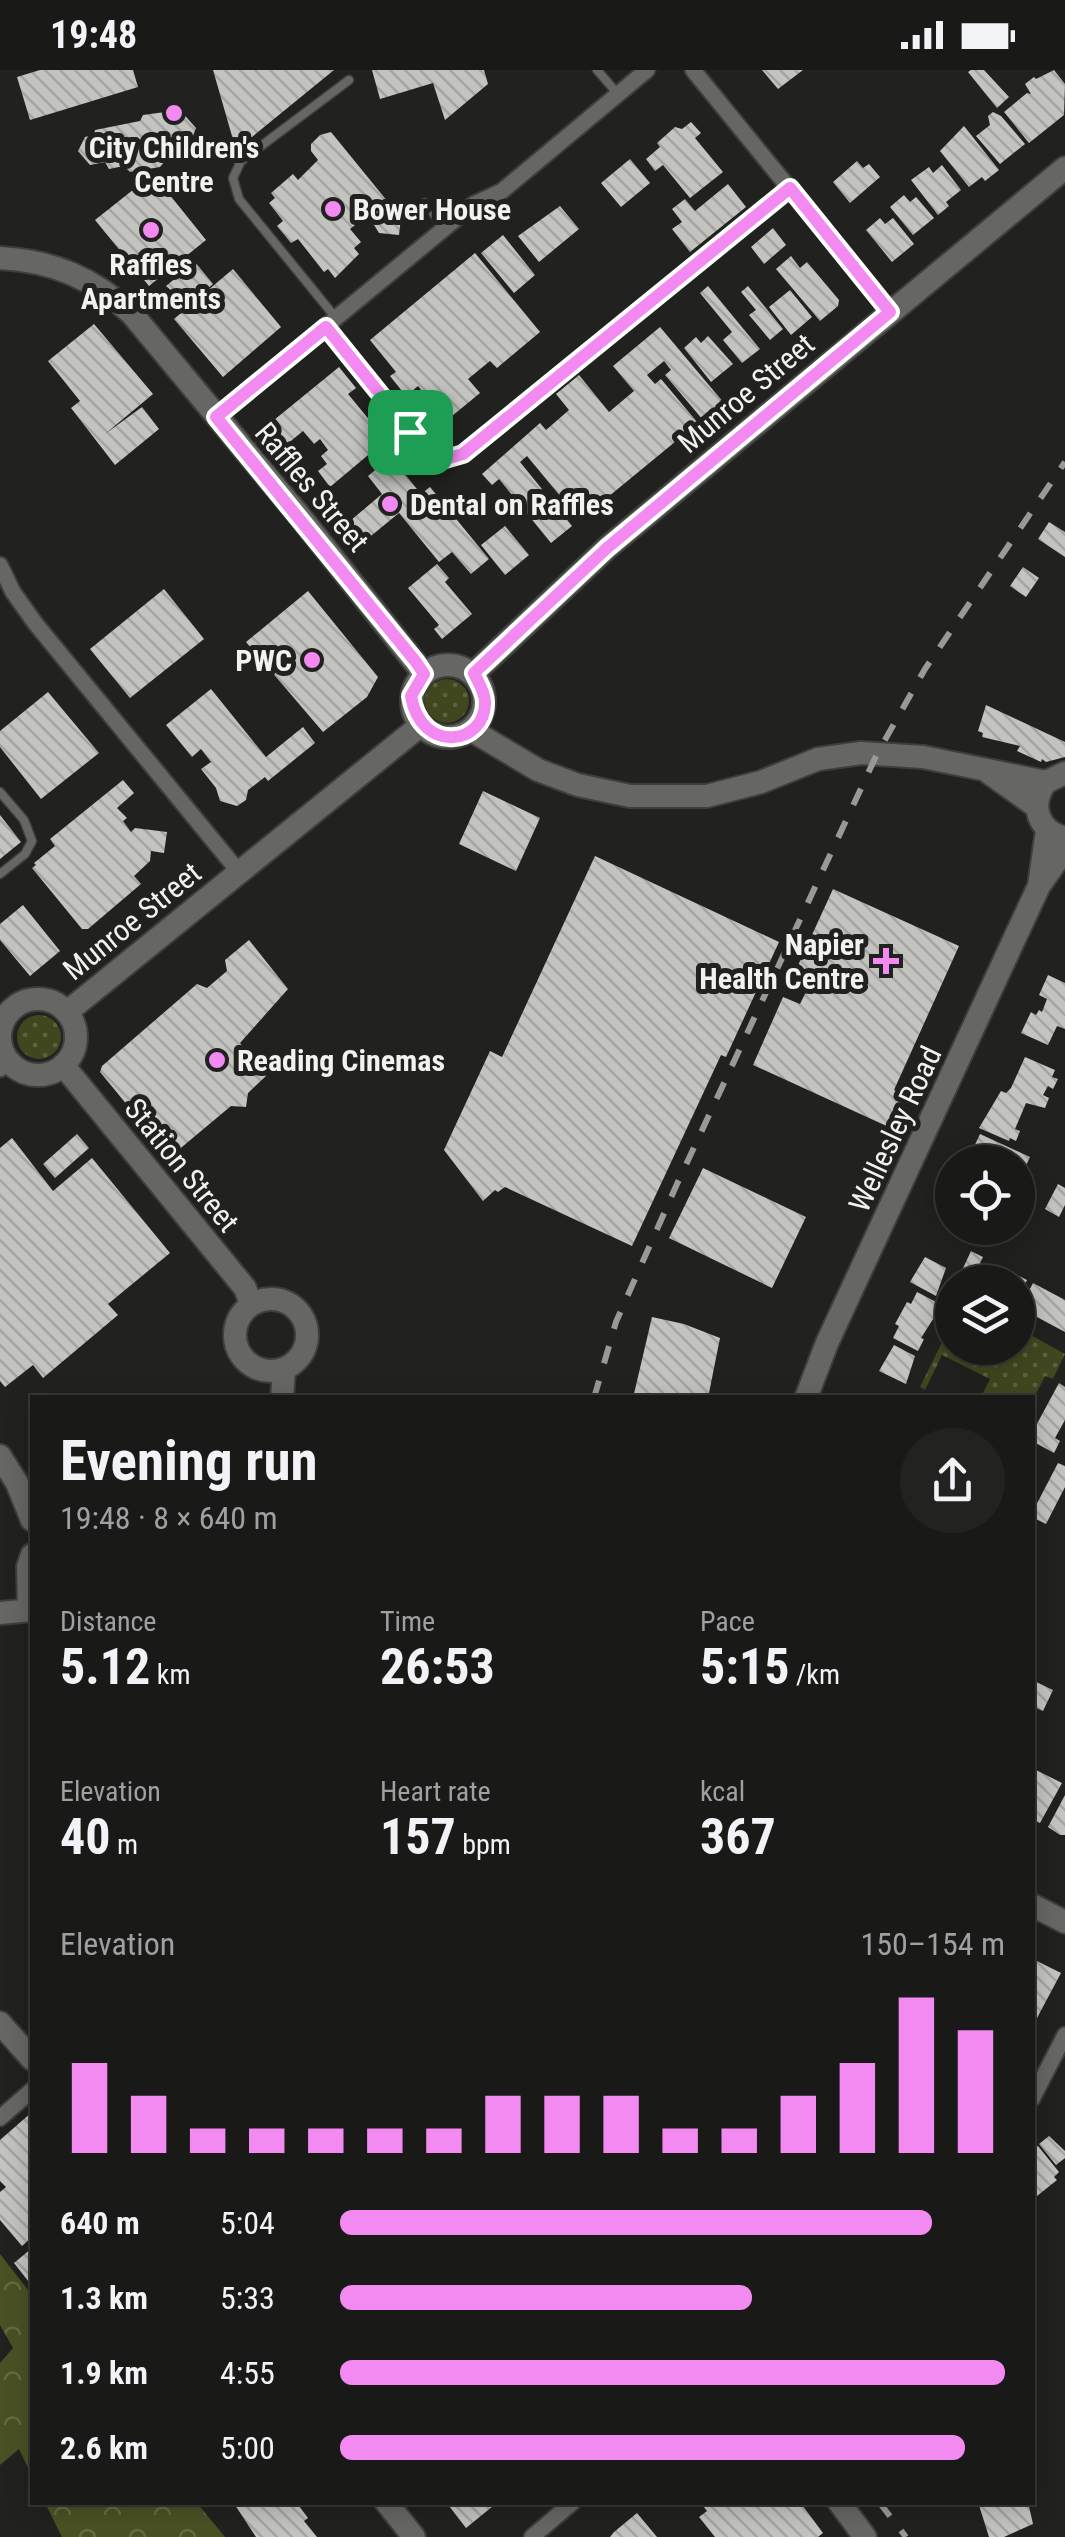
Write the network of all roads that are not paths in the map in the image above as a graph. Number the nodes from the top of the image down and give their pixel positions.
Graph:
1 (598, 70) edge
2 (648, 70) edge
3 (693, 70) edge
4 (349, 80) dead end
5 (619, 95) junction
6 (1065, 168) edge
7 (790, 188) junction
8 (425, 203) dead end
9 (445, 228) junction
10 (0, 258) edge
11 (890, 312) junction
12 (331, 322) junction
13 (216, 417) junction
14 (0, 564) edge
15 (474, 673) junction
16 (424, 674) junction
17 (421, 725) junction
18 (470, 730) junction
19 (988, 772) junction
20 (1056, 778) edge
21 (0, 792) edge
22 (1036, 807) junction
23 (1056, 834) edge
24 (1065, 849) edge
25 (239, 872) junction
26 (0, 874) edge
27 (1040, 886) junction
28 (7, 999) edge
29 (68, 1012) junction
30 (5, 1065) edge
31 (63, 1065) junction
32 (251, 1304) junction
33 (284, 1370) junction
34 (282, 1395) edge
35 (807, 1395) edge
36 (3, 1467) edge
37 (30, 1516) edge
38 (30, 1562) edge
39 (30, 1610) edge
40 (0, 1613) edge
41 (1035, 1907) edge
42 (1065, 1922) edge
43 (0, 2023) edge
44 (1065, 2034) edge
45 (30, 2057) edge
46 (30, 2092) edge
47 (1035, 2093) edge
48 (0, 2118) edge
49 (388, 2505) edge
50 (569, 2505) edge
51 (841, 2505) edge
52 (414, 2537) edge
53 (532, 2537) edge
54 (866, 2537) edge

1 - 5 lane
2 - 5 street
3 - 7 street
4 - 12 lane
5 - 9 street
6 - 11 main road, Munroe Street
7 - 11 street
7 - 12 lane
8 - 9 lane
9 - 12 street
10 - 13 main road, Raffles Street
11 - 15 main road, Munroe Street
12 - 13 street
13 - 16 main road, Raffles Street
14 - 25 street
15 - 16 main road
15 - 18 main road
16 - 17 main road
17 - 18 main road
17 - 25 main road, Munroe Street
18 - 19 main road
19 - 20 main road
19 - 22 main road
20 - 22 main road
21 - 26 lane
22 - 23 main road
23 - 27 main road, Wellesley Road
24 - 27 main road, Wellesley Road
25 - 29 main road, Munroe Street
27 - 35 main road, Wellesley Road
28 - 29 main road
28 - 30 main road
29 - 31 main road
30 - 31 main road
31 - 32 main road, Station Street
32 - 33 main road
32 - 33 main road
33 - 34 main road
36 - 37 main road
38 - 39 main road
39 - 40 main road
41 - 42 main road
43 - 45 main road
44 - 47 street
46 - 48 street
49 - 52 main road
50 - 53 street
51 - 54 main road

